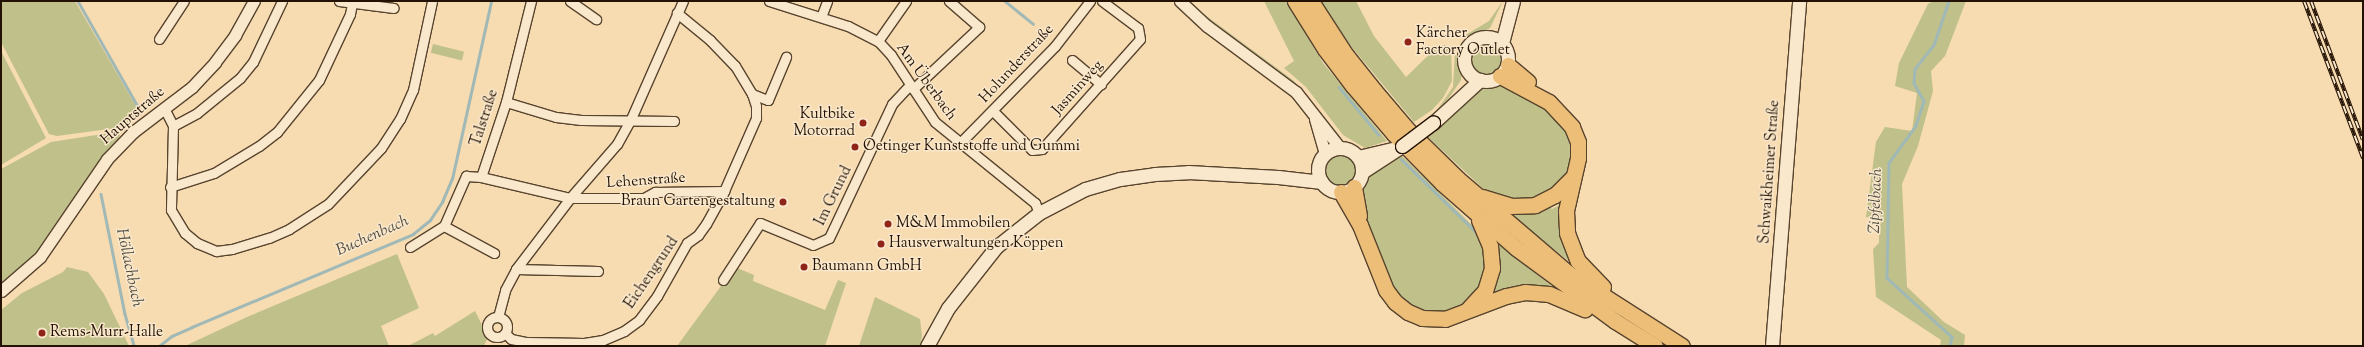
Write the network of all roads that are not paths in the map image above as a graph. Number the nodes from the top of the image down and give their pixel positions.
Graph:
1 (184, 1) edge
2 (254, 1) edge
3 (282, 1) edge
4 (339, 1) edge
5 (432, 1) edge
6 (531, 1) edge
7 (570, 1) edge
8 (683, 1) edge
9 (770, 1) edge
10 (827, 1) edge
11 (906, 1) edge
12 (949, 1) edge
13 (1090, 1) edge
14 (1102, 1) edge
15 (1180, 1) edge
16 (1295, 1) edge
17 (1311, 1) edge
18 (1513, 1) edge
19 (1799, 1) edge
20 (352, 4) junction
21 (394, 8) dead end
22 (677, 13) junction
23 (821, 17) junction
24 (596, 19) dead end
25 (1488, 36) junction
26 (159, 39) dead end
27 (878, 41) junction
28 (1502, 43) junction
29 (786, 57) dead end
30 (1072, 60) dead end
31 (1468, 71) junction
32 (1504, 71) junction
33 (1480, 80) junction
34 (1101, 84) junction
35 (912, 87) junction
36 (752, 94) junction
37 (506, 102) junction
38 (1309, 106) junction
39 (164, 108) junction
40 (993, 111) junction
41 (1438, 119) junction
42 (630, 121) junction
43 (674, 121) dead end
44 (173, 126) junction
45 (960, 143) junction
46 (1340, 148) junction
47 (1325, 154) junction
48 (1384, 155) junction
49 (1358, 157) junction
50 (1318, 168) junction
51 (1362, 172) junction
52 (1573, 176) junction
53 (481, 177) junction
54 (1278, 177) junction
55 (1322, 182) junction
56 (170, 187) junction
57 (1347, 190) junction
58 (724, 191) junction
59 (1476, 195) junction
60 (570, 198) junction
61 (1039, 213) junction
62 (1477, 215) junction
63 (444, 226) junction
64 (410, 247) dead end
65 (494, 253) dead end
66 (516, 269) junction
67 (598, 271) dead end
68 (723, 280) dead end
69 (1, 291) edge
70 (1467, 311) junction
71 (1608, 314) junction
72 (498, 317) junction
73 (505, 333) junction
74 (927, 346) edge
75 (1654, 346) edge
76 (1682, 346) edge
77 (1772, 346) edge

1 - 26 street
2 - 39 street, Hauptstraße
3 - 44 street
4 - 20 street
5 - 56 street
6 - 37 street, Talstraße
7 - 24 street
8 - 22 street, Lehenstraße
9 - 23 street, Am Überbach
10 - 23 street
11 - 27 street
12 - 35 street
13 - 40 street, Holunderstraße
14 - 34 street, Jasminweg
15 - 38 street
16 - 62 highway
17 - 59 highway
18 - 25 main road
18 - 28 main road
19 - 77 main road, Schwaikheimer Straße
20 - 21 street
20 - 56 street
22 - 36 street, Eichengrund
22 - 42 street, Lehenstraße
23 - 27 street, Am Überbach
25 - 28 main road
25 - 31 main road
27 - 35 street, Am Überbach
28 - 32 main road
29 - 36 street
30 - 34 street
31 - 33 main road
31 - 41 main road
32 - 33 main road
32 - 52 highway
33 - 41 main road
34 - 40 street, Jasminweg
35 - 45 street, Am Überbach
35 - 68 street, Im Grund
36 - 58 street, Eichengrund
37 - 42 street
37 - 53 street, Talstraße
38 - 46 street
38 - 47 street
39 - 44 street
39 - 69 street, Hauptstraße
40 - 45 street, Holunderstraße
41 - 48 main road, bridge
42 - 43 street
42 - 60 street, Lehenstraße
44 - 56 street
45 - 61 street, Am Überbach
46 - 47 main road
46 - 49 main road
47 - 50 main road
48 - 49 main road
48 - 51 main road
49 - 51 main road
50 - 54 main road
50 - 55 main road
51 - 57 main road
52 - 59 highway
52 - 71 highway
53 - 60 street
53 - 63 street
54 - 55 main road
54 - 61 main road
55 - 57 main road
57 - 70 highway
58 - 60 street, Lehenstraße
58 - 73 street, Eichengrund
59 - 71 highway
60 - 66 street, Lehenstraße
61 - 74 main road
62 - 70 highway
62 - 71 highway
63 - 64 street
63 - 65 street
66 - 67 street
66 - 72 street, Lehenstraße
70 - 71 highway
71 - 75 highway
71 - 76 highway
72 - 73 street
72 - 73 street

